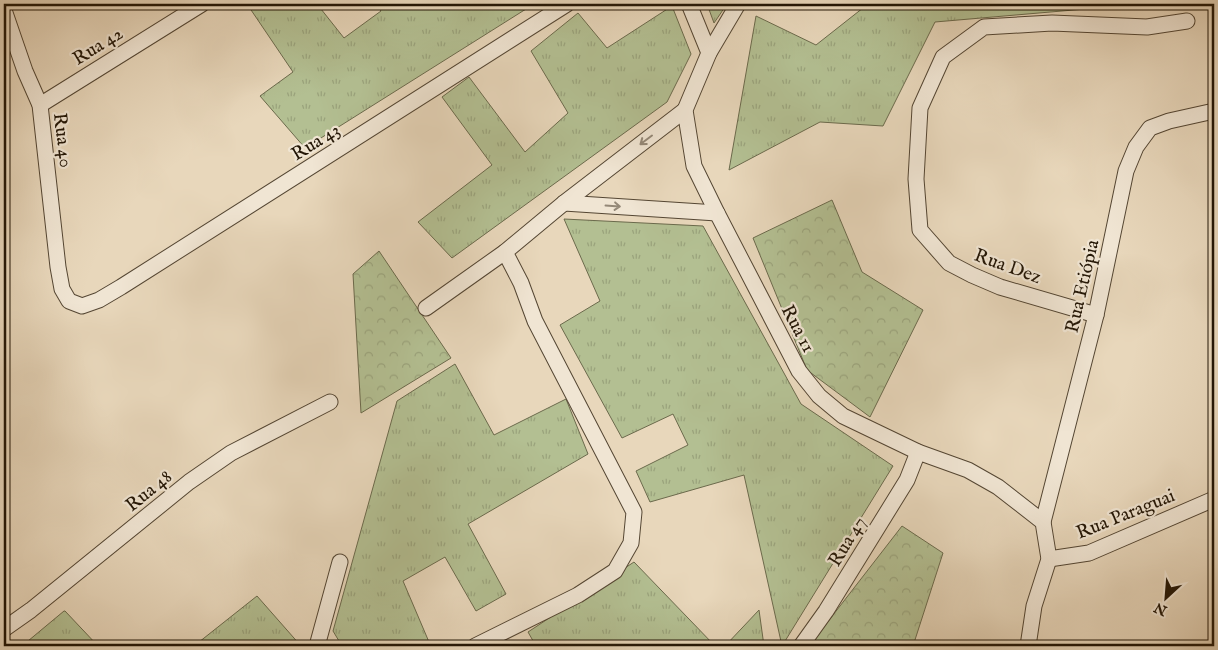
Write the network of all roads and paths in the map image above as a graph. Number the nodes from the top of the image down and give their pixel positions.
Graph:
1 (4, 4) edge
2 (202, 4) edge
3 (567, 4) edge
4 (689, 4) edge
5 (738, 4) edge
6 (1186, 21) dead end
7 (709, 54) junction
8 (40, 105) junction
9 (685, 110) junction
10 (1214, 111) edge
11 (564, 203) junction
12 (717, 213) junction
13 (506, 252) junction
14 (82, 306) joint
15 (426, 308) dead end
16 (1096, 315) junction
17 (330, 402) dead end
18 (918, 452) junction
19 (1214, 498) edge
20 (1043, 522) junction
21 (1048, 560) junction
22 (340, 562) dead end
23 (4, 629) edge
24 (317, 646) edge
25 (475, 646) edge
26 (801, 646) edge
27 (1028, 646) edge

1 - 8 street, Rua 40
2 - 8 street, Rua 42
3 - 14 street, Rua 43
4 - 7 street
5 - 7 street
6 - 16 street, Rua Dez
7 - 9 street
8 - 14 street, Rua 40
9 -> 11 street
9 - 12 street, Rua 11
10 - 16 street, Rua Etiópia
11 -> 12 street
11 - 13 street
12 - 18 street, Rua 11
13 - 15 street
13 - 25 street
16 - 20 street, Rua Etiópia
17 - 23 street, Rua 48
18 - 20 street, Rua 11
18 - 26 street, Rua 47
19 - 21 street, Rua Paraguai
20 - 21 street
21 - 27 street
22 - 24 street

